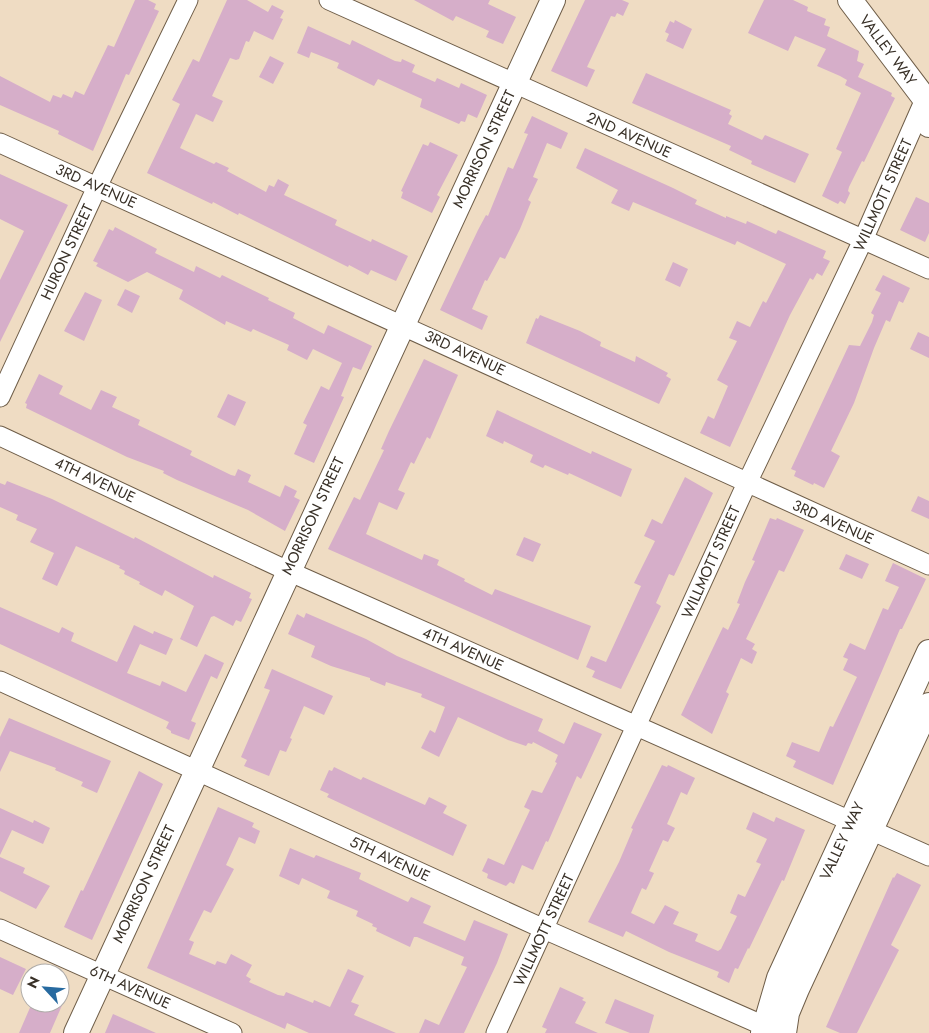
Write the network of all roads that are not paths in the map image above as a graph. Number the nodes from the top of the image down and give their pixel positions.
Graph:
1 (188, 0) edge
2 (329, 0) edge
3 (553, 0) edge
4 (850, 0) edge
5 (515, 83) junction
6 (928, 97) edge
7 (929, 125) edge
8 (0, 143) edge
9 (97, 188) junction
10 (863, 240) junction
11 (929, 269) edge
12 (402, 324) junction
13 (0, 397) edge
14 (0, 436) edge
15 (747, 483) junction
16 (929, 565) edge
17 (288, 571) junction
18 (929, 652) edge
19 (0, 681) edge
20 (929, 705) edge
21 (637, 726) junction
22 (197, 770) junction
23 (861, 825) junction
24 (929, 856) edge
25 (0, 929) edge
26 (544, 930) junction
27 (102, 975) junction
28 (773, 1031) edge
29 (76, 1033) edge
30 (232, 1033) edge
31 (496, 1033) edge

1 - 9 street, HURON STREET
2 - 5 street, 2ND AVENUE
3 - 5 street, MORRISON STREET
4 - 6 street, VALLEY WAY
5 - 10 street, 2ND AVENUE
5 - 12 street, MORRISON STREET
6 - 7 street, VALLEY WAY
6 - 10 street, WILLMOTT STREET
8 - 9 street, 3RD AVENUE
9 - 12 street, 3RD AVENUE
9 - 13 street, HURON STREET
10 - 11 street, 2ND AVENUE
10 - 15 street, WILLMOTT STREET
12 - 15 street, 3RD AVENUE
12 - 17 street, MORRISON STREET
14 - 17 street, 4TH AVENUE
15 - 16 street, 3RD AVENUE
15 - 21 street, WILLMOTT STREET
17 - 21 street, 4TH AVENUE
17 - 22 street, MORRISON STREET
18 - 23 street, VALLEY WAY
19 - 22 street, 5TH AVENUE
20 - 23 street, VALLEY WAY
21 - 23 street, 4TH AVENUE
21 - 26 street, WILLMOTT STREET
22 - 26 street, 5TH AVENUE
22 - 27 street, MORRISON STREET
23 - 24 street, 4TH AVENUE
23 - 28 street, VALLEY WAY
25 - 27 street, 6TH AVENUE
26 - 28 street, 5TH AVENUE
26 - 31 street, WILLMOTT STREET
27 - 29 street, MORRISON STREET
27 - 30 street, 6TH AVENUE

